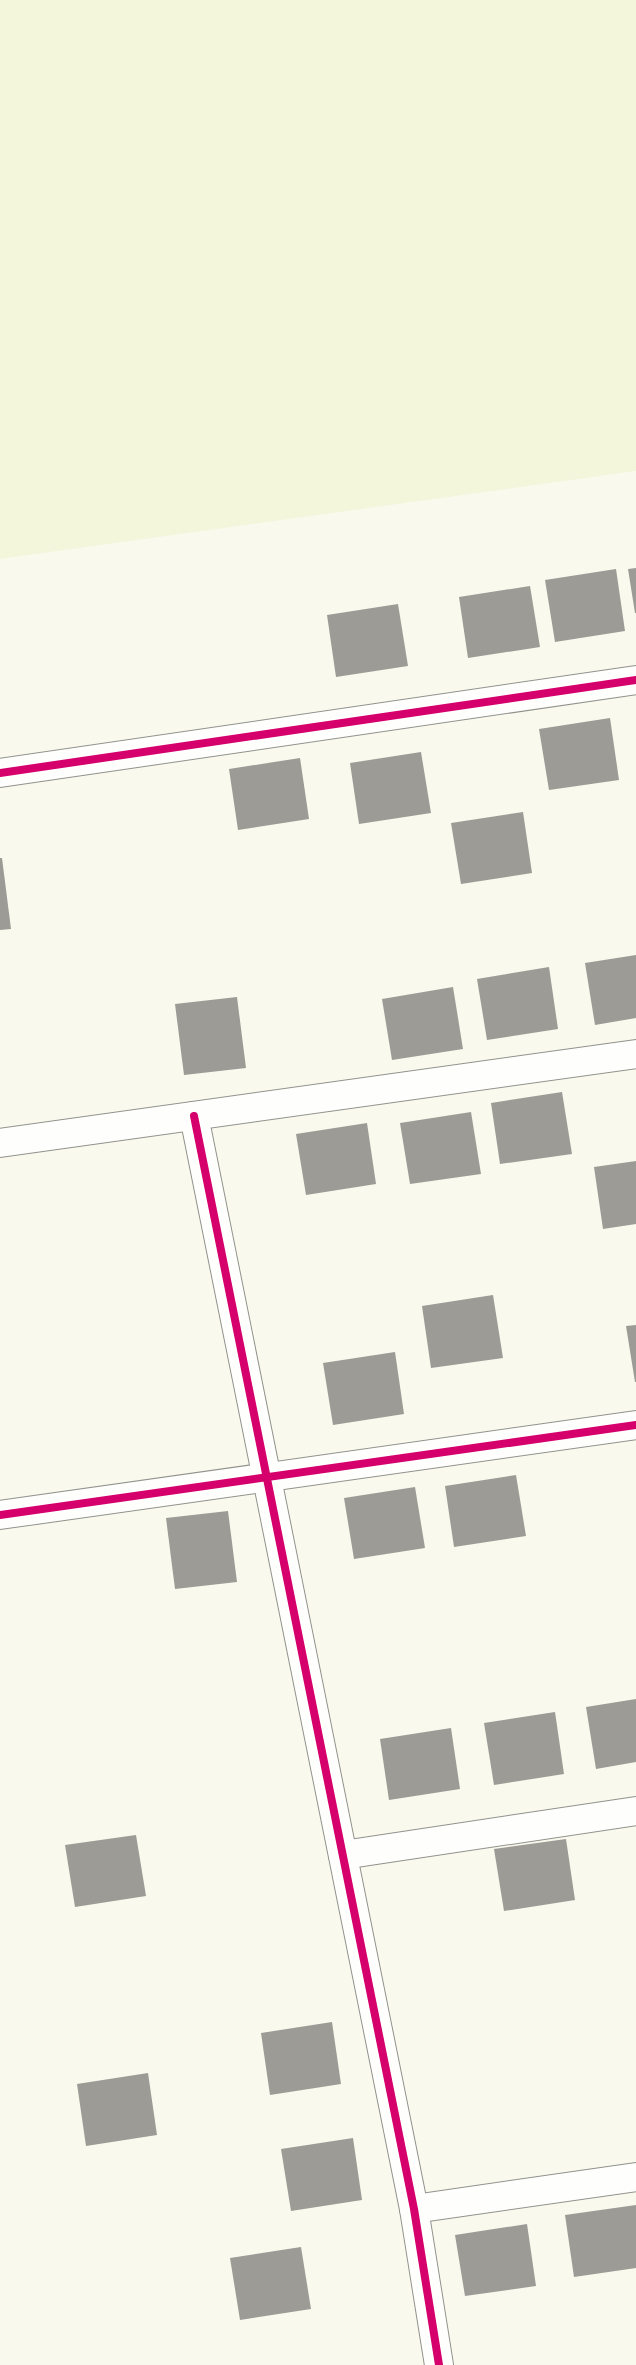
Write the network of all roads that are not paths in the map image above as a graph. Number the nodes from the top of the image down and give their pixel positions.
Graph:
1 (636, 680) edge
2 (0, 773) edge
3 (636, 1054) edge
4 (194, 1116) junction
5 (0, 1143) edge
6 (636, 1426) edge
7 (267, 1478) junction
8 (0, 1515) edge
9 (636, 1811) edge
10 (342, 1855) junction
11 (636, 2177) edge
12 (414, 2209) junction
13 (439, 2365) edge

1 - 2 street
3 - 4 street
4 - 5 street
4 - 7 street
6 - 7 street
7 - 8 street
7 - 10 street
9 - 10 street
10 - 12 street
11 - 12 street
12 - 13 street

